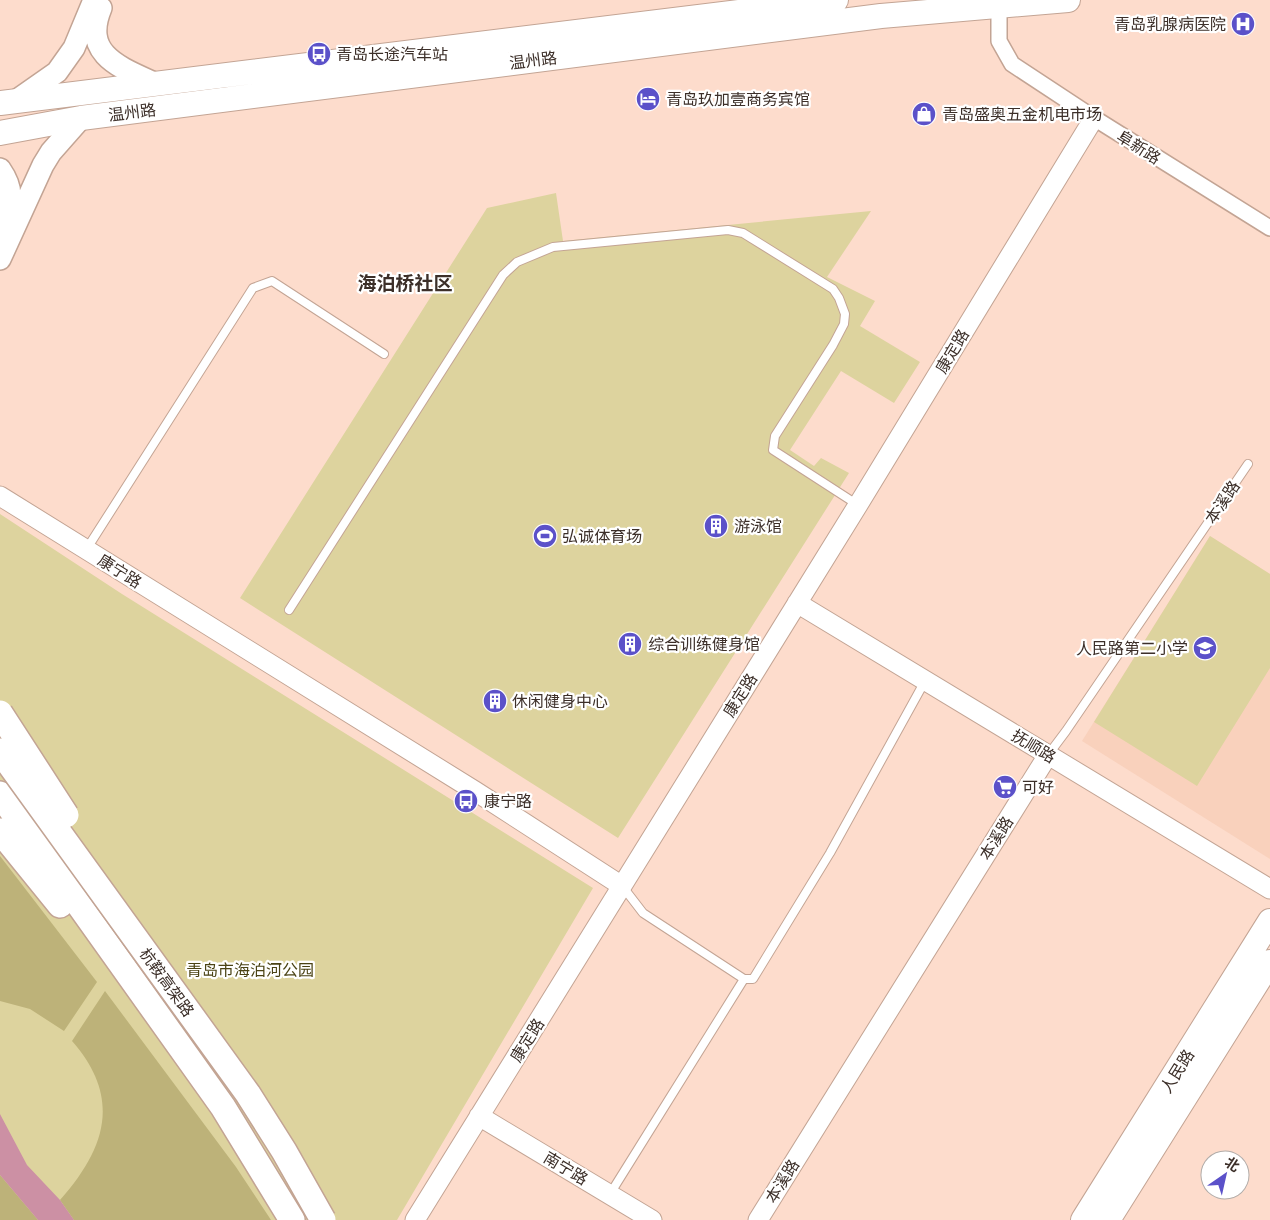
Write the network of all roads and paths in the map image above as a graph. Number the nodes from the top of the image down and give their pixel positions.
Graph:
1 (94, 0) edge
2 (104, 0) edge
3 (836, 0) edge
4 (1068, 0) edge
5 (999, 5) junction
6 (154, 83) junction
7 (8, 101) edge
8 (81, 118) junction
9 (1094, 118) junction
10 (0, 133) edge
11 (0, 169) edge
12 (0, 226) edge
13 (1270, 228) edge
14 (0, 259) edge
15 (384, 354) dead end
16 (1248, 464) dead end
17 (0, 496) edge
18 (858, 506) junction
19 (86, 550) junction
20 (797, 603) junction
21 (289, 610) dead end
22 (926, 681) junction
23 (0, 713) edge
24 (0, 750) edge
25 (1048, 755) junction
26 (0, 794) edge
27 (0, 831) edge
28 (622, 886) junction
29 (1270, 889) edge
30 (1270, 921) edge
31 (1270, 962) edge
32 (744, 979) junction
33 (248, 1094) junction
34 (222, 1107) junction
35 (479, 1116) junction
36 (610, 1194) junction
37 (292, 1220) edge
38 (323, 1220) edge
39 (415, 1220) edge
40 (652, 1220) edge
41 (758, 1220) edge
42 (1083, 1220) edge
43 (1108, 1220) edge

1 - 7 main road
2 - 6 main road
3 - 6 main road, 温州路
4 - 5 main road, 温州路
5 - 8 main road, 温州路
5 - 9 street, 阜新路
6 - 7 main road, 温州路
8 - 10 main road, 温州路
8 - 14 main road
9 - 13 street, 阜新路
9 - 18 street, 康定路
11 - 12 main road
15 - 19 lane
16 - 25 lane, 本溪路
17 - 19 street, 康宁路
18 - 20 street, 康定路
18 - 21 lane
19 - 28 street, 康宁路
20 - 22 street, 抚顺路
20 - 28 street, 康定路
22 - 25 street, 抚顺路
22 - 32 lane
23 - 33 highway, bridge
24 - 33 highway, 杭鞍高架路, bridge
25 - 29 street, 抚顺路
25 - 41 street, 本溪路
26 - 34 highway, 杭鞍高架路
27 - 34 highway
28 - 32 lane
28 - 35 street, 康定路
30 - 42 main road, 人民路
31 - 43 main road, 人民路
32 - 36 lane
33 - 38 highway, 杭鞍高架路, bridge
34 - 37 highway, 杭鞍高架路
35 - 36 street, 南宁路
35 - 39 street, 康定路
36 - 40 street, 南宁路

